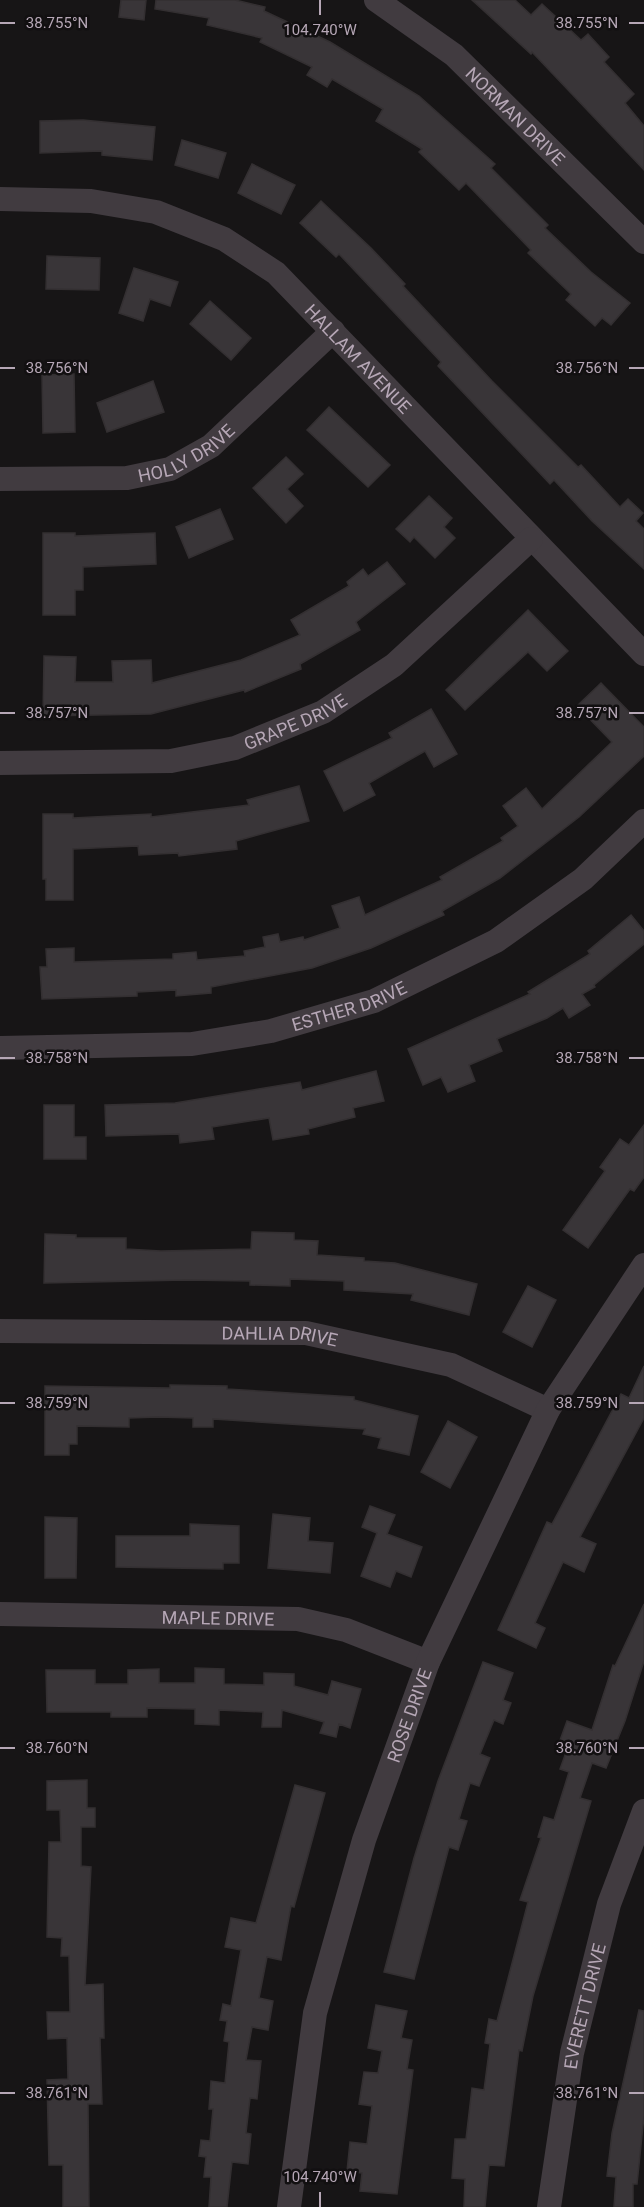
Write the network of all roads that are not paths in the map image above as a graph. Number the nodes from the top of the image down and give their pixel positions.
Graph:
1 (376, 0) edge
2 (0, 199) edge
3 (644, 242) edge
4 (333, 331) junction
5 (0, 479) edge
6 (531, 539) junction
7 (644, 654) edge
8 (0, 763) edge
9 (644, 821) edge
10 (0, 1048) edge
11 (644, 1265) edge
12 (0, 1330) edge
13 (548, 1410) junction
14 (0, 1614) edge
15 (428, 1662) junction
16 (644, 1811) edge
17 (289, 2207) edge
18 (549, 2207) edge

1 - 3 street, NORMAN DRIVE
2 - 4 street, HALLAM AVENUE
4 - 5 street, HOLLY DRIVE
4 - 6 street, HALLAM AVENUE
6 - 7 street, HALLAM AVENUE
6 - 8 street, GRAPE DRIVE
9 - 10 street, ESTHER DRIVE
11 - 13 street, ROSE DRIVE
12 - 13 street, DAHLIA DRIVE
13 - 15 street, ROSE DRIVE
14 - 15 street, MAPLE DRIVE
15 - 17 street, ROSE DRIVE
16 - 18 street, EVERETT DRIVE

